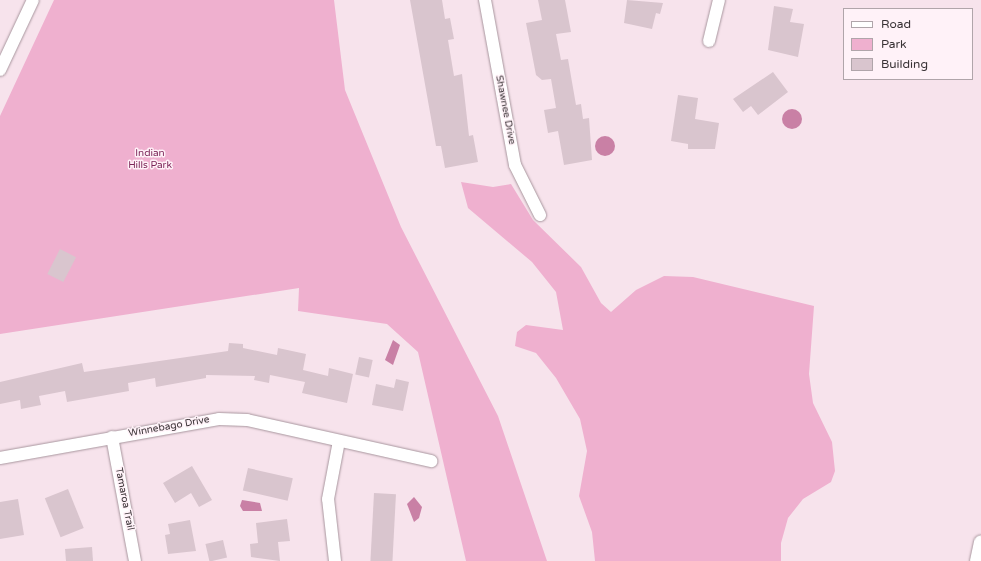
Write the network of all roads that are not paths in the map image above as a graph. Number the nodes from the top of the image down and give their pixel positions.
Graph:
1 (33, 0) edge
2 (484, 0) edge
3 (718, 0) edge
4 (709, 41) dead end
5 (0, 70) edge
6 (540, 215) dead end
7 (112, 437) junction
8 (339, 442) junction
9 (0, 458) edge
10 (431, 462) dead end
11 (981, 542) edge
12 (135, 561) edge
13 (335, 561) edge
14 (977, 561) edge

1 - 5 street
2 - 6 street, Shawnee Drive
3 - 4 street
7 - 8 street, Winnebago Drive
7 - 9 street, Winnebago Drive
7 - 12 street, Tamaroa Trail
8 - 10 street, Winnebago Drive
8 - 13 street
11 - 14 street

